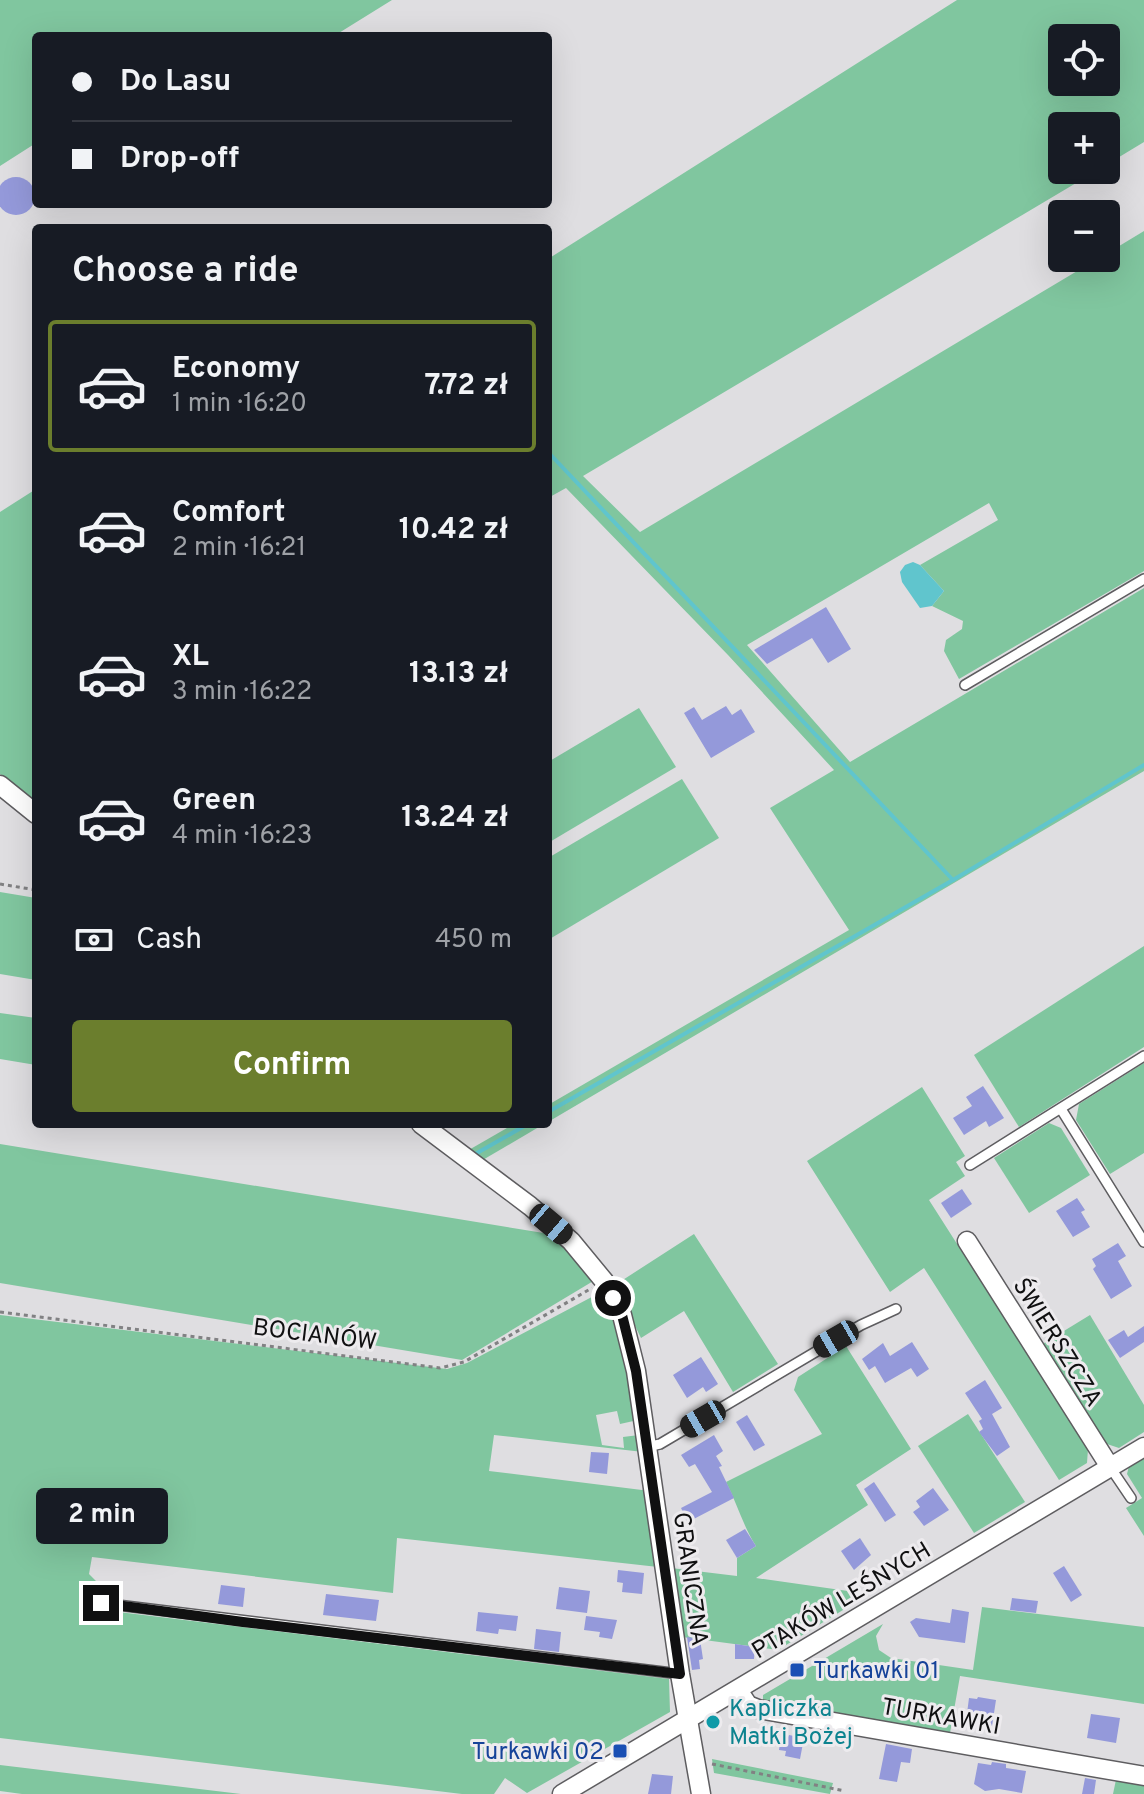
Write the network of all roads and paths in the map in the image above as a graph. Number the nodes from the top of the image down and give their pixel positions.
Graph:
1 (1144, 579) edge
2 (965, 685) dead end
3 (0, 785) edge
4 (32, 811) edge
5 (0, 884) edge
6 (32, 889) edge
7 (1144, 1056) edge
8 (1061, 1109) junction
9 (426, 1128) edge
10 (970, 1165) dead end
11 (967, 1241) dead end
12 (1144, 1242) edge
13 (604, 1281) junction
14 (896, 1309) dead end
15 (0, 1312) edge
16 (647, 1447) junction
17 (1144, 1447) edge
18 (1110, 1467) junction
19 (1131, 1498) dead end
20 (101, 1603) dead end
21 (680, 1674) junction
22 (738, 1690) junction
23 (689, 1719) junction
24 (697, 1763) junction
25 (1144, 1776) edge
26 (845, 1791) dead end
27 (562, 1794) edge
28 (701, 1794) edge

1 - 2 lane
3 - 4 street
5 - 6 path
7 - 8 lane
8 - 10 lane
8 - 12 lane
9 - 13 street, GRANICZNA
11 - 18 street, ŚWIERSZCZA
13 - 15 path, BOCIANÓW
13 - 16 street, GRANICZNA
14 - 16 lane
16 - 21 street, GRANICZNA
17 - 18 street, PTAKÓW LEŚNYCH
18 - 19 lane
18 - 22 street, PTAKÓW LEŚNYCH
20 - 21 lane
21 - 23 street, GRANICZNA
22 - 23 street, PTAKÓW LEŚNYCH
22 - 25 street, TURKAWKI
23 - 24 street, GRANICZNA
23 - 27 street, PTAKÓW LEŚNYCH
24 - 26 path
24 - 28 street, GRANICZNA

